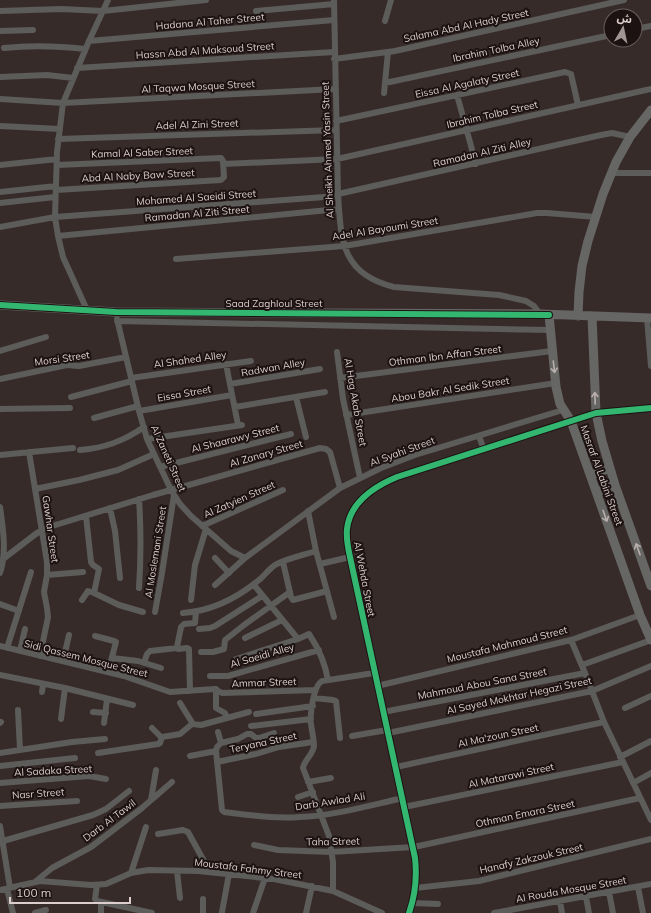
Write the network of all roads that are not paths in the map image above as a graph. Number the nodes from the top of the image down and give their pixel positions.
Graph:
1 (108, 0) edge
2 (206, 0) edge
3 (391, 0) edge
4 (624, 0) edge
5 (334, 2) edge
6 (0, 10) edge
7 (103, 11) junction
8 (256, 11) dead end
9 (334, 20) junction
10 (385, 21) dead end
11 (32, 30) dead end
12 (0, 31) edge
13 (603, 36) edge
14 (89, 41) junction
15 (4, 48) dead end
16 (85, 49) junction
17 (334, 52) junction
18 (388, 52) junction
19 (334, 59) junction
20 (77, 68) junction
21 (0, 77) edge
22 (73, 78) junction
23 (385, 83) junction
24 (335, 89) junction
25 (651, 89) edge
26 (384, 93) dead end
27 (457, 95) junction
28 (0, 100) edge
29 (63, 103) junction
30 (578, 105) junction
31 (651, 110) edge
32 (336, 121) junction
33 (0, 126) edge
34 (60, 129) junction
35 (336, 130) junction
36 (467, 130) junction
37 (630, 137) junction
38 (58, 139) junction
39 (337, 159) junction
40 (57, 162) junction
41 (223, 164) junction
42 (476, 164) junction
43 (0, 165) edge
44 (612, 173) junction
45 (651, 173) edge
46 (56, 188) junction
47 (0, 192) edge
48 (338, 195) junction
49 (55, 198) junction
50 (0, 203) edge
51 (339, 209) junction
52 (55, 217) junction
53 (596, 217) junction
54 (0, 227) edge
55 (58, 236) junction
56 (344, 246) junction
57 (176, 259) dead end
58 (0, 305) edge
59 (87, 310) junction
60 (545, 314) junction
61 (578, 316) junction
62 (592, 316) junction
63 (117, 317) junction
64 (649, 318) edge
65 (550, 330) junction
66 (46, 337) dead end
67 (0, 351) edge
68 (552, 351) junction
69 (337, 352) dead end
70 (126, 357) junction
71 (251, 361) dead end
72 (226, 364) junction
73 (651, 366) edge
74 (320, 369) dead end
75 (340, 378) junction
76 (0, 379) edge
77 (131, 379) junction
78 (556, 383) junction
79 (230, 384) junction
80 (325, 392) dead end
81 (232, 395) junction
82 (70, 397) dead end
83 (296, 397) junction
84 (235, 407) junction
85 (70, 408) dead end
86 (138, 408) junction
87 (651, 408) edge
88 (0, 409) edge
89 (563, 410) junction
90 (596, 413) junction
91 (346, 415) junction
92 (94, 418) dead end
93 (571, 421) junction
94 (144, 427) junction
95 (291, 434) dead end
96 (479, 436) junction
97 (306, 437) dead end
98 (147, 439) junction
99 (73, 448) dead end
100 (80, 450) dead end
101 (484, 450) junction
102 (29, 452) junction
103 (154, 454) junction
104 (0, 455) edge
105 (160, 467) junction
106 (610, 468) junction
107 (590, 475) junction
108 (360, 478) junction
109 (615, 485) junction
110 (340, 488) junction
111 (35, 489) junction
112 (284, 490) dead end
113 (597, 492) junction
114 (172, 493) junction
115 (139, 500) junction
116 (0, 507) edge
117 (110, 508) junction
118 (308, 511) junction
119 (86, 516) junction
120 (204, 527) junction
121 (42, 530) junction
122 (2, 542) edge
123 (316, 551) junction
124 (350, 557) junction
125 (215, 558) dead end
126 (245, 558) junction
127 (2, 559) edge
128 (283, 562) junction
129 (320, 564) junction
130 (31, 572) dead end
131 (83, 572) dead end
132 (0, 573) edge
133 (229, 573) junction
134 (47, 575) junction
135 (120, 578) dead end
136 (215, 585) dead end
137 (254, 585) junction
138 (651, 586) edge
139 (139, 588) dead end
140 (327, 591) junction
141 (290, 592) junction
142 (94, 593) junction
143 (262, 596) junction
144 (82, 600) dead end
145 (191, 600) dead end
146 (0, 604) edge
147 (271, 606) junction
148 (19, 611) junction
149 (144, 612) dead end
150 (155, 612) dead end
151 (196, 612) junction
152 (183, 613) dead end
153 (640, 615) junction
154 (334, 617) dead end
155 (282, 620) junction
156 (25, 629) dead end
157 (199, 629) dead end
158 (69, 635) dead end
159 (95, 636) dead end
160 (245, 638) dead end
161 (298, 639) junction
162 (571, 640) junction
163 (651, 640) edge
164 (0, 646) edge
165 (7, 648) junction
166 (177, 648) junction
167 (319, 650) junction
168 (20, 651) junction
169 (201, 652) dead end
170 (40, 656) junction
171 (112, 658) junction
172 (236, 659) dead end
173 (63, 661) junction
174 (144, 663) junction
175 (582, 665) junction
176 (651, 666) edge
177 (161, 668) dead end
178 (108, 672) junction
179 (374, 673) junction
180 (585, 673) junction
181 (0, 675) edge
182 (210, 676) dead end
183 (328, 680) junction
184 (43, 684) junction
185 (377, 686) junction
186 (65, 688) junction
187 (216, 689) junction
188 (315, 690) junction
189 (190, 691) junction
190 (592, 691) junction
191 (42, 692) dead end
192 (651, 696) edge
193 (314, 698) junction
194 (107, 699) junction
195 (180, 703) dead end
196 (133, 705) dead end
197 (312, 706) junction
198 (624, 708) dead end
199 (18, 710) dead end
200 (93, 712) dead end
201 (249, 712) dead end
202 (383, 712) junction
203 (106, 713) junction
204 (187, 713) junction
205 (256, 714) dead end
206 (227, 718) junction
207 (61, 719) dead end
208 (182, 719) dead end
209 (311, 719) junction
210 (604, 722) junction
211 (104, 723) dead end
212 (193, 724) junction
213 (251, 726) dead end
214 (152, 728) dead end
215 (218, 732) dead end
216 (388, 732) junction
217 (274, 733) dead end
218 (352, 736) dead end
219 (161, 737) junction
220 (340, 738) dead end
221 (105, 740) dead end
222 (651, 741) edge
223 (313, 742) junction
224 (221, 743) junction
225 (20, 750) junction
226 (216, 751) junction
227 (0, 753) edge
228 (98, 753) dead end
229 (190, 756) dead end
230 (75, 758) dead end
231 (622, 760) junction
232 (217, 762) junction
233 (0, 766) edge
234 (396, 767) junction
235 (156, 770) dead end
236 (651, 773) edge
237 (331, 778) dead end
238 (106, 779) dead end
239 (172, 782) dead end
240 (308, 782) junction
241 (0, 783) edge
242 (633, 783) junction
243 (130, 791) dead end
244 (313, 792) junction
245 (298, 797) dead end
246 (403, 798) junction
247 (640, 798) junction
248 (77, 800) dead end
249 (151, 800) junction
250 (0, 806) edge
251 (404, 807) junction
252 (648, 808) edge
253 (322, 815) junction
254 (651, 820) edge
255 (0, 826) edge
256 (146, 827) dead end
257 (158, 834) dead end
258 (651, 839) edge
259 (3, 841) junction
260 (254, 846) dead end
261 (414, 847) junction
262 (332, 852) junction
263 (177, 870) junction
264 (210, 872) junction
265 (131, 873) junction
266 (229, 874) junction
267 (266, 878) junction
268 (35, 882) junction
269 (651, 884) edge
270 (97, 885) junction
271 (312, 886) junction
272 (638, 887) junction
273 (9, 888) junction
274 (415, 888) junction
275 (0, 890) edge
276 (333, 891) junction
277 (609, 892) junction
278 (586, 896) junction
279 (180, 898) dead end
280 (203, 899) dead end
281 (560, 901) junction
282 (101, 902) junction
283 (413, 903) junction
284 (438, 904) dead end
285 (46, 910) dead end
286 (222, 912) edge
287 (378, 912) edge
288 (13, 913) edge
289 (35, 913) edge
290 (101, 913) edge
291 (152, 913) edge
292 (203, 913) edge
293 (253, 913) edge
294 (306, 913) edge
295 (409, 913) edge
296 (494, 913) edge
297 (562, 913) edge
298 (589, 913) edge
299 (613, 913) edge
300 (644, 913) edge

1 - 7 street
2 - 7 street
3 - 10 street
4 - 18 street, Salama Abd Al Hady Street
5 - 8 street
5 - 9 street, Al Sheikh Ahmed Yasin Street
6 - 7 street
7 - 14 street
9 - 14 street, Hadana Al Taher Street
9 - 17 street, Al Sheikh Ahmed Yasin Street
11 - 12 street
13 - 23 street, Ibrahim Tolba Alley
14 - 16 street
15 - 16 street
16 - 20 street
17 - 19 street, Al Sheikh Ahmed Yasin Street
17 - 20 street, Hassn Abd Al Maksoud Street
18 - 19 street, Salama Abd Al Hady Street
18 - 23 street
19 - 24 street, Al Sheikh Ahmed Yasin Street
20 - 22 street
21 - 22 street
22 - 29 street
23 - 26 street
24 - 29 street, Al Taqwa Mosque Street
24 - 32 street, Al Sheikh Ahmed Yasin Street
25 - 30 street, Ibrahim Tolba Street
27 - 30 street, Eissa Al Agalaty Street
27 - 32 street, Eissa Al Agalaty Street
27 - 36 street
28 - 29 street, Al Taqwa Mosque Street
29 - 34 street
30 - 36 street, Ibrahim Tolba Street
31 - 37 main road
32 - 35 street, Al Sheikh Ahmed Yasin Street
33 - 34 street
34 - 38 street
35 - 38 street, Adel Al Zini Street
35 - 39 street, Al Sheikh Ahmed Yasin Street
36 - 39 street, Ibrahim Tolba Street
36 - 42 street
37 - 42 street, Ramadan Al Ziti Alley
37 - 44 main road
38 - 40 street
39 - 41 street, Kamal Al Saber Street
39 - 48 street, Al Sheikh Ahmed Yasin Street
40 - 41 street, Kamal Al Saber Street
40 - 43 street
40 - 46 street
41 - 46 street, Abd Al Naby Baw Street
42 - 48 street, Ramadan Al Ziti Alley
44 - 45 street
44 - 53 main road
46 - 47 street, Abd Al Naby Baw Street
46 - 49 street
48 - 51 street, Al Sheikh Ahmed Yasin Street
48 - 52 street, Mohamed Al Saeidi Street
49 - 50 street
49 - 52 street
51 - 55 street, Ramadan Al Ziti Street
51 - 56 street, Al Sheikh Ahmed Yasin Street
52 - 54 street, Mohamed Al Saeidi Street
52 - 55 street
53 - 56 street, Adel Al Bayoumi Street
53 - 61 main road
55 - 59 street
56 - 57 street, Adel Al Bayoumi Street
56 - 60 street, Al Sheikh Ahmed Yasin Street
58 - 59 main road, Saad Zaghloul Street
59 - 63 main road, Saad Zaghloul Street
60 - 61 main road, Saad Zaghloul Street
60 - 63 main road, Saad Zaghloul Street
60 - 65 main road, Masraf Al Labini Street
61 - 62 main road, Saad Zaghloul Street
62 - 64 main road, Saad Zaghloul Street
90 -> 62 main road, Masraf Al Labini Street
63 - 65 street, Saad Zaghloul Street
63 - 70 street, Al Zaneti Street
64 - 73 street
65 - 68 main road, Masraf Al Labini Street
66 - 67 street
68 - 75 street, Othman Ibn Affan Street
68 -> 78 main road, Masraf Al Labini Street
69 - 75 street, Al Hag Akab Street
70 - 76 street, Morsi Street
70 - 77 street, Al Zaneti Street
71 - 72 street, Al Shahed Alley
72 - 77 street, Al Shahed Alley
72 - 79 street
74 - 79 street, Radwan Alley
75 - 91 street, Al Hag Akab Street
77 - 82 street, Al Shahed Alley
77 - 86 street, Al Zaneti Street
78 - 89 main road, Masraf Al Labini Street
78 - 91 street, Abou Bakr Al Sedik Street
79 - 81 street
80 - 83 street
81 - 84 street
81 - 86 street, Eissa Street
83 - 84 street
83 - 97 street
84 - 98 street
85 - 88 street
86 - 92 street, Eissa Street
86 - 94 street, Al Zaneti Street
87 - 90 street
89 - 93 main road, Masraf Al Labini Street
89 - 96 street, Al Syahi Street
90 - 93 street, Al Wehda Street
90 - 106 main road, Masraf Al Labini Street
91 - 108 street, Al Hag Akab Street
93 - 101 street, Al Wehda Street
93 - 107 main road, Masraf Al Labini Street
94 - 98 street, Al Zaneti Street
94 - 100 street
95 - 105 street, Al Shaarawy Street
96 - 101 street
96 - 108 street, Al Syahi Street
98 - 103 street, Al Zaneti Street
99 - 102 street
101 - 124 street, Al Wehda Street
102 - 104 street
102 - 111 street, Gawhar Street
103 - 105 street, Al Zaneti Street
103 - 111 street
105 - 114 street, Al Zaneti Street
106 - 107 main road
106 - 109 main road, Masraf Al Labini Street
107 - 113 main road, Masraf Al Labini Street
108 - 110 street, Al Syahi Street
109 - 113 main road
138 -> 109 main road, Masraf Al Labini Street
110 - 114 street, Al Zanary Street
110 - 118 street, Al Syahi Street
111 - 121 street, Gawhar Street
112 - 120 street, Al Zatyien Street
113 -> 153 main road, Masraf Al Labini Street
114 - 115 street
114 - 120 street, Al Zaneti Street
114 - 150 street, Al Moslemani Street
115 - 117 street
115 - 139 street
116 - 122 street
117 - 119 street
117 - 135 street
118 - 123 street
118 - 126 street, Al Syahi Street
119 - 121 street
119 - 142 street
120 - 126 street, Al Zaneti Street
120 - 145 street
121 - 127 street
121 - 134 street, Gawhar Street
122 - 127 street
123 - 128 street
123 - 129 street
124 - 129 street
124 - 179 street, Al Wehda Street
125 - 133 street
126 - 133 street, Al Syahi Street
127 - 132 street
128 - 137 street
128 - 141 street
129 - 140 street
130 - 148 street
131 - 134 street
133 - 136 street, Al Syahi Street
134 - 170 street, Gawhar Street
137 - 143 street
137 - 151 street
140 - 141 street
140 - 154 street
141 - 147 street
142 - 144 street
142 - 149 street
143 - 147 street
143 - 157 street
146 - 148 street
147 - 155 street
147 - 169 street
148 - 165 street
151 - 152 street
151 - 166 street
153 - 162 street, Moustafa Mahmoud Street
153 - 163 main road, Masraf Al Labini Street
155 - 160 street
155 - 161 street
156 - 168 street
158 - 173 street
159 - 171 street
161 - 167 street
161 - 172 street
162 - 175 street
162 - 185 street, Moustafa Mahmoud Street
163 - 175 street
164 - 165 street, Sidi Qassem Mosque Street
165 - 168 street, Sidi Qassem Mosque Street
166 - 174 street
166 - 189 street
167 - 182 street, Al Saeidi Alley
167 - 183 street
168 - 170 street, Sidi Qassem Mosque Street
170 - 173 street, Sidi Qassem Mosque Street
171 - 174 street
171 - 178 street
173 - 178 street, Sidi Qassem Mosque Street
174 - 177 street
175 - 180 street
176 - 190 street, Al Sayed Mokhtar Hegazi Street
178 - 189 street, Sidi Qassem Mosque Street
179 - 183 street
179 - 185 street, Al Wehda Street
180 - 190 street
180 - 202 street, Mahmoud Abou Sana Street
181 - 184 street
183 - 188 street
184 - 186 street
184 - 191 street
185 - 202 street, Al Wehda Street
186 - 194 street
186 - 207 street
187 - 188 street, Ammar Street
187 - 189 street, Ammar Street
187 - 206 street
188 - 193 street
190 - 210 street
190 - 216 street, Al Sayed Mokhtar Hegazi Street
192 - 198 street
193 - 197 street
193 - 220 street
194 - 196 street
194 - 203 street
195 - 204 street
197 - 205 street
197 - 209 street
199 - 225 street
200 - 203 street
201 - 206 street
202 - 216 street, Al Wehda Street
203 - 211 street
204 - 208 street
204 - 212 street
206 - 212 street
209 - 213 street
209 - 223 street
210 - 231 street
210 - 234 street, Al Ma'zoun Street
212 - 219 street
214 - 219 street
215 - 224 street
216 - 218 street, Al Sayed Mokhtar Hegazi Street
216 - 234 street, Al Wehda Street
217 - 224 street
219 - 228 street
221 - 225 street
222 - 231 street, Al Matarawi Street
223 - 232 street, Teryana Street
223 - 240 street
224 - 226 street
225 - 227 street
226 - 229 street
226 - 232 street, Darb Awlad Ali
230 - 233 street
231 - 242 street
231 - 251 street, Al Matarawi Street
232 - 253 street, Darb Awlad Ali
234 - 246 street, Al Wehda Street
235 - 249 street
236 - 242 street
237 - 240 street
238 - 241 street, Al Sadaka Street
239 - 249 street, Darb Al Tawil
240 - 244 street
242 - 247 street
243 - 259 street
244 - 245 street
244 - 253 street
246 - 251 street, Al Wehda Street
246 - 253 street, Darb Awlad Ali
247 - 252 street
247 - 261 street, Othman Emara Street
248 - 250 street, Nasr Street
249 - 268 street, Darb Al Tawil
251 - 261 street, Al Wehda Street
252 - 254 street
253 - 262 street
255 - 259 street
256 - 265 street
257 - 264 street
258 - 274 street, Hanafy Zakzouk Street
259 - 273 street
260 - 262 street, Taha Street
261 - 262 street, Taha Street
261 - 274 street, Al Wehda Street
262 - 276 street
263 - 264 street, Moustafa Fahmy Street
263 - 265 street, Moustafa Fahmy Street
263 - 279 street
264 - 266 street, Moustafa Fahmy Street
265 - 270 street, Moustafa Fahmy Street
266 - 267 street, Moustafa Fahmy Street
266 - 286 street
267 - 271 street, Moustafa Fahmy Street
267 - 293 street
268 - 270 street, Moustafa Fahmy Street
268 - 273 street
269 - 272 street, Al Rouda Mosque Street
270 - 282 street
271 - 276 street, Moustafa Fahmy Street
271 - 294 street
272 - 277 street, Al Rouda Mosque Street
272 - 300 street
273 - 275 street
273 - 288 street
274 - 283 street, Al Wehda Street
276 - 287 street, Moustafa Fahmy Street
277 - 278 street, Al Rouda Mosque Street
277 - 299 street
278 - 281 street, Al Rouda Mosque Street
278 - 298 street
280 - 292 street
281 - 296 street, Al Rouda Mosque Street
281 - 297 street
282 - 290 street
282 - 291 street
283 - 284 street
283 - 295 street, Al Wehda Street
285 - 289 street

